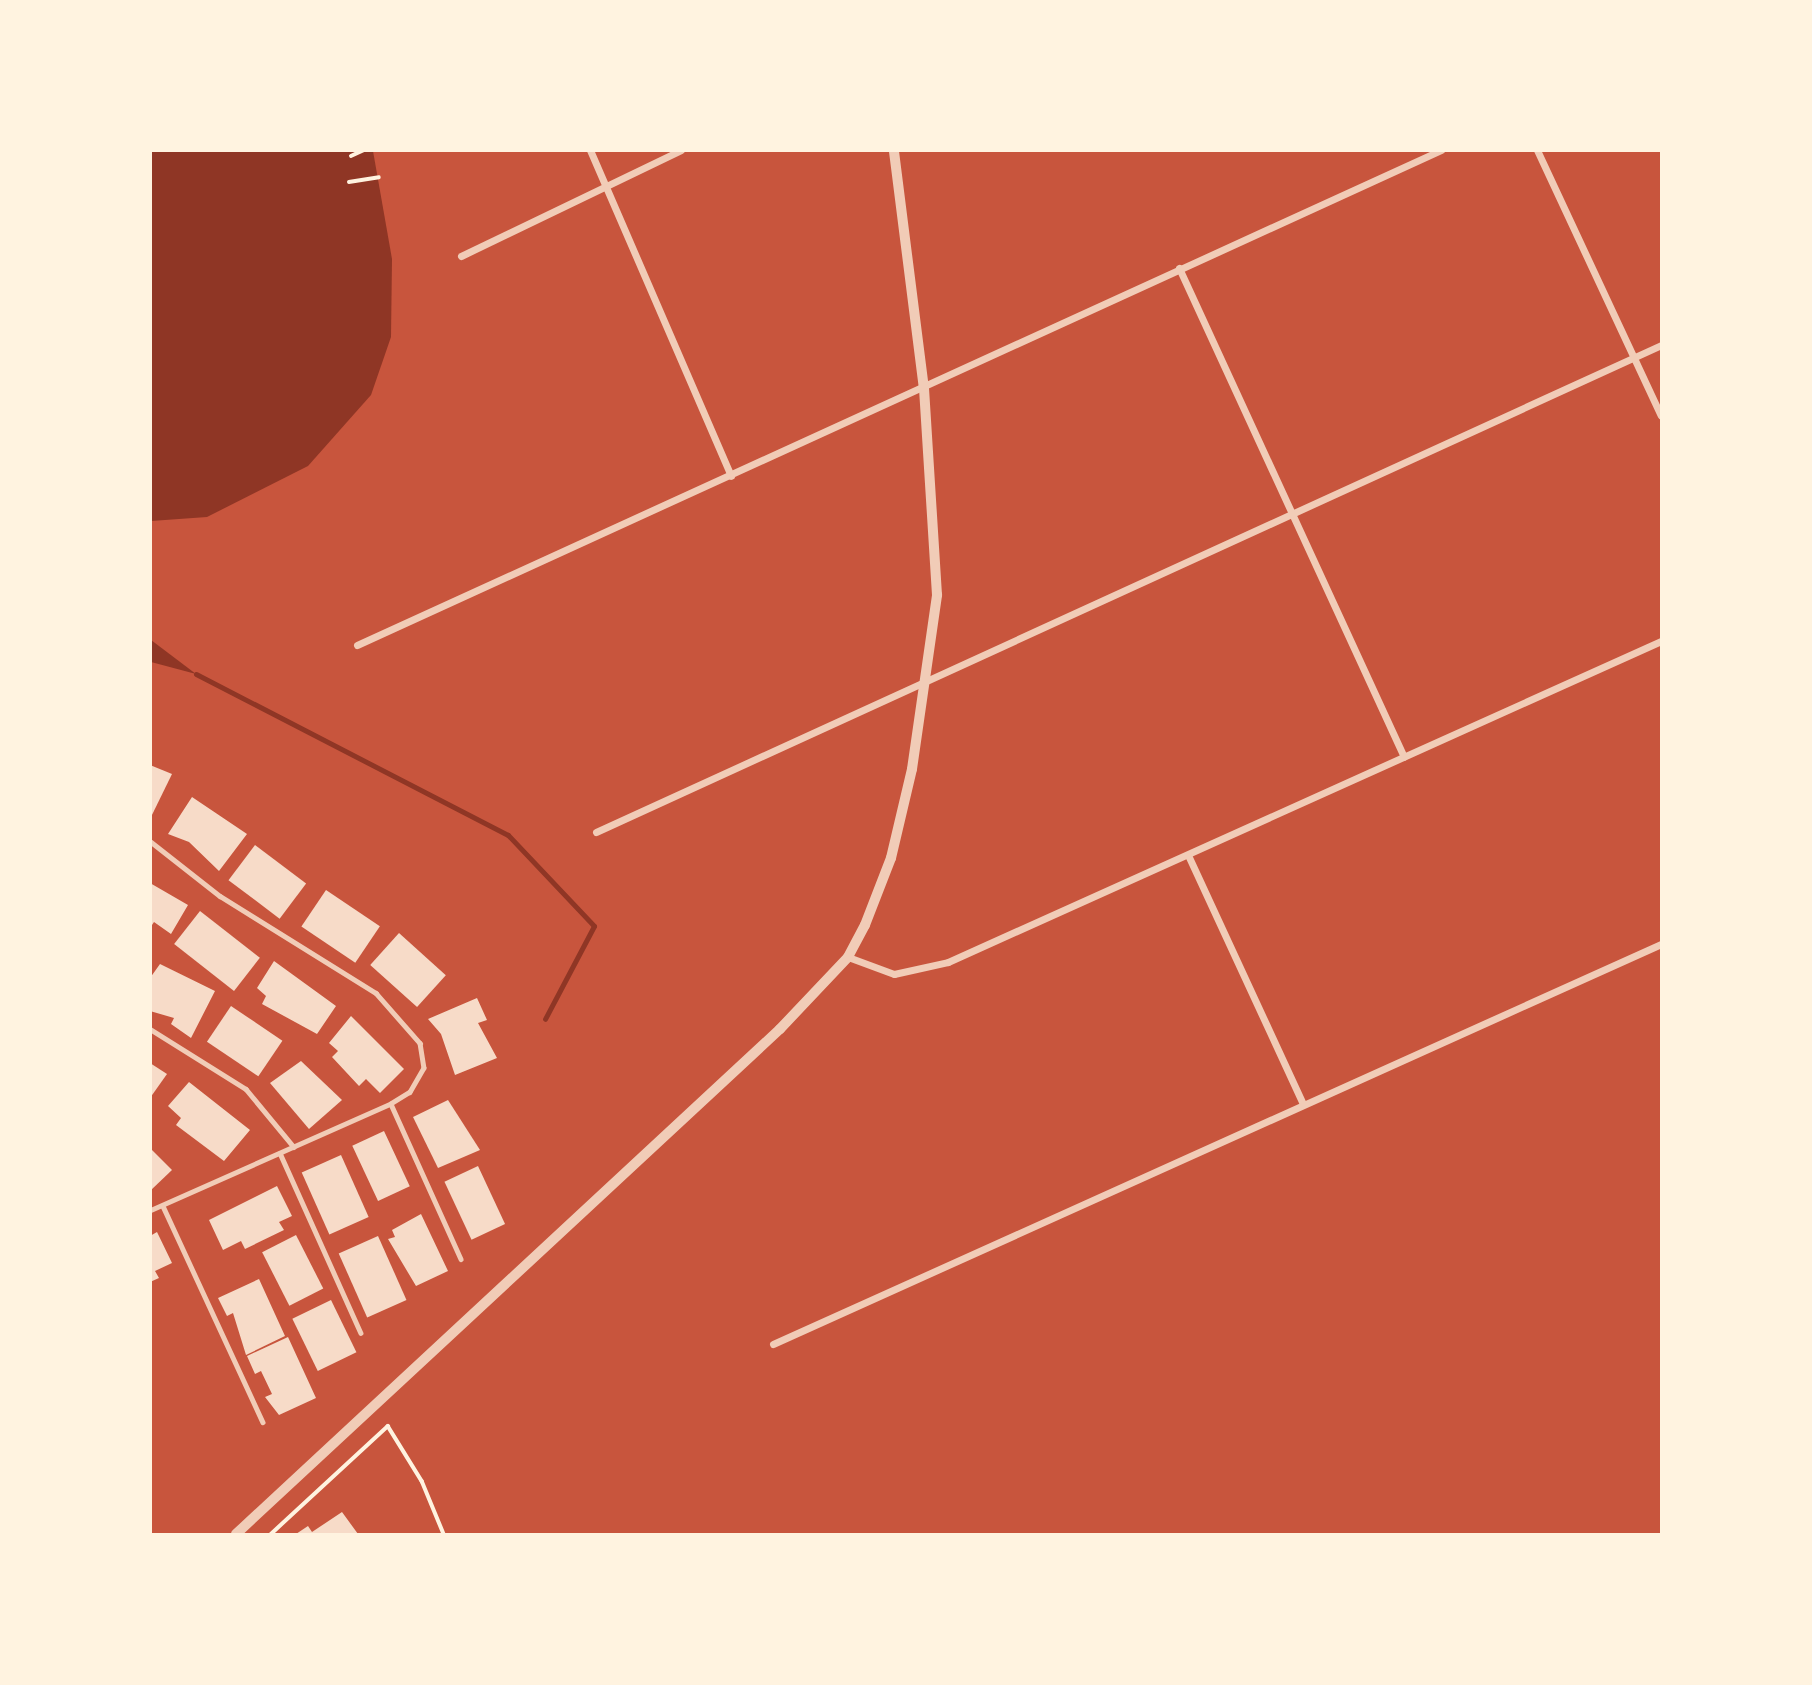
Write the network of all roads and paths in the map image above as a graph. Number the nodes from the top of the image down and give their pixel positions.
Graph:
1 (364, 150) edge
2 (590, 150) edge
3 (681, 150) edge
4 (894, 150) edge
5 (1441, 150) edge
6 (1537, 150) edge
7 (351, 156) dead end
8 (379, 177) dead end
9 (349, 182) dead end
10 (607, 185) junction
11 (461, 256) dead end
12 (1179, 268) junction
13 (1661, 345) edge
14 (1636, 357) junction
15 (924, 389) junction
16 (1661, 416) edge
17 (730, 476) junction
18 (1296, 511) junction
19 (1661, 641) edge
20 (356, 645) dead end
21 (926, 681) junction
22 (1404, 757) junction
23 (596, 832) dead end
24 (150, 841) edge
25 (1188, 855) junction
26 (1661, 944) edge
27 (848, 957) junction
28 (150, 1030) edge
29 (1302, 1102) junction
30 (391, 1104) junction
31 (294, 1147) junction
32 (280, 1153) junction
33 (163, 1206) junction
34 (150, 1211) edge
35 (461, 1259) dead end
36 (361, 1333) dead end
37 (773, 1344) dead end
38 (263, 1422) dead end
39 (236, 1535) edge
40 (271, 1535) edge
41 (444, 1535) edge

1 - 7 path
2 - 10 street
3 - 10 street
4 - 15 street
5 - 12 street
6 - 14 street
8 - 9 path
10 - 11 street
10 - 17 street
12 - 15 street
12 - 18 street
13 - 14 street
14 - 16 street
14 - 18 street
15 - 17 street
15 - 21 street
17 - 20 street
18 - 21 street
18 - 22 street
19 - 22 street
21 - 23 street
21 - 27 street
22 - 25 street
24 - 30 lane
25 - 27 street
25 - 29 street
26 - 29 street
27 - 39 street
28 - 31 lane
29 - 37 street
30 - 31 lane
30 - 35 lane
31 - 32 lane
32 - 33 lane
32 - 36 lane
33 - 34 lane
33 - 38 lane
40 - 41 path

